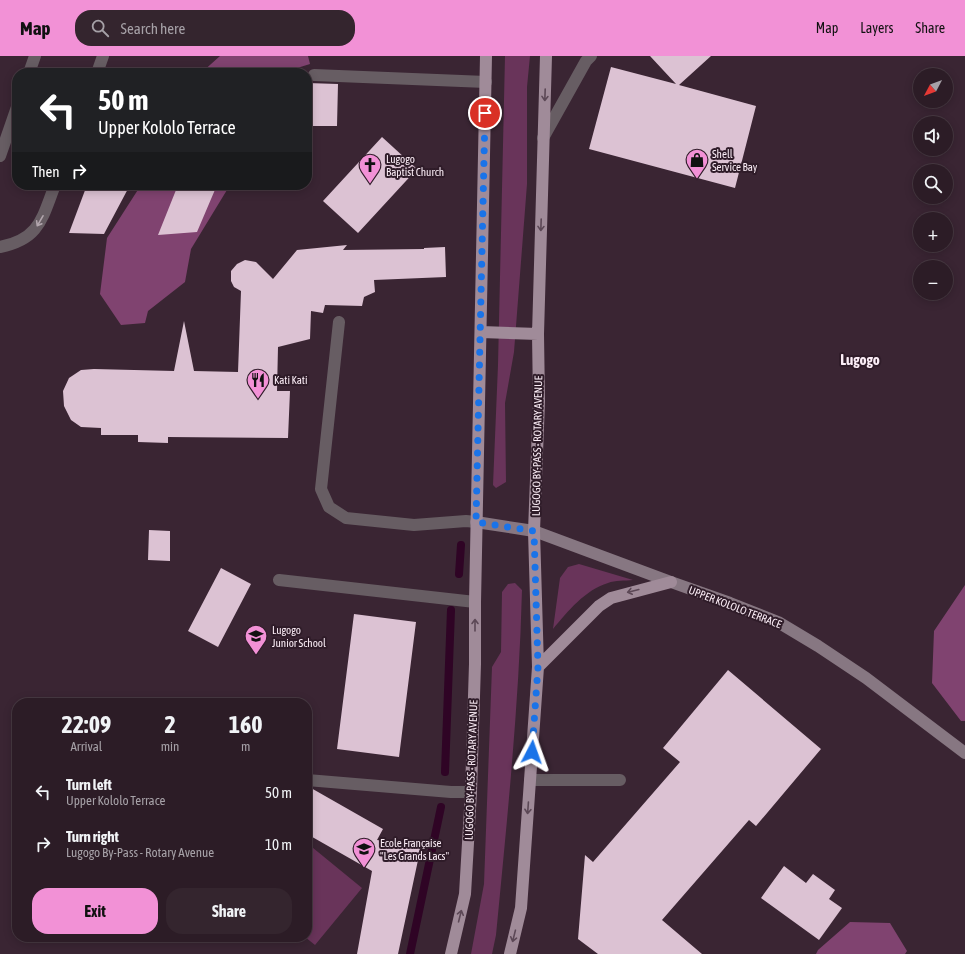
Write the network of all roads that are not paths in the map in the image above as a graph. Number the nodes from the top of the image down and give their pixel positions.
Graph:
1 (35, 56) edge
2 (103, 56) edge
3 (486, 56) edge
4 (546, 56) edge
5 (591, 56) edge
6 (31, 68) edge
7 (99, 68) edge
8 (314, 75) dead end
9 (486, 82) junction
10 (12, 121) edge
11 (543, 138) junction
12 (0, 156) edge
13 (53, 190) edge
14 (0, 247) edge
15 (339, 322) dead end
16 (481, 332) junction
17 (538, 334) junction
18 (476, 522) junction
19 (534, 531) junction
20 (279, 580) dead end
21 (671, 582) junction
22 (475, 602) junction
23 (538, 667) junction
24 (965, 753) edge
25 (312, 780) edge
26 (530, 780) junction
27 (620, 780) dead end
28 (471, 792) junction
29 (451, 954) edge
30 (510, 954) edge

1 - 6 lane
2 - 7 lane
3 - 9 main road, LUGOGO BY-PASS - ROTARY AVENUE
4 -> 11 main road, LUGOGO BY-PASS - ROTARY AVENUE
5 - 11 lane
8 - 9 lane
9 - 16 main road, LUGOGO BY-PASS - ROTARY AVENUE
10 - 12 lane
11 -> 17 main road, LUGOGO BY-PASS - ROTARY AVENUE
13 -> 14 lane
15 - 18 lane
16 - 17 main road
16 - 18 main road, LUGOGO BY-PASS - ROTARY AVENUE
17 - 19 main road, LUGOGO BY-PASS - ROTARY AVENUE
18 - 19 main road, UPPER KOLOLO TERRACE
18 - 22 main road, LUGOGO BY-PASS - ROTARY AVENUE
19 - 21 main road, UPPER KOLOLO TERRACE
19 - 23 main road, LUGOGO BY-PASS - ROTARY AVENUE
20 - 22 lane
21 -> 23 main road
21 - 24 main road, UPPER KOLOLO TERRACE
28 -> 22 main road, LUGOGO BY-PASS - ROTARY AVENUE
23 - 26 main road, LUGOGO BY-PASS - ROTARY AVENUE
25 - 28 lane
26 - 27 lane
26 -> 30 main road, LUGOGO BY-PASS - ROTARY AVENUE
29 -> 28 main road, LUGOGO BY-PASS - ROTARY AVENUE

